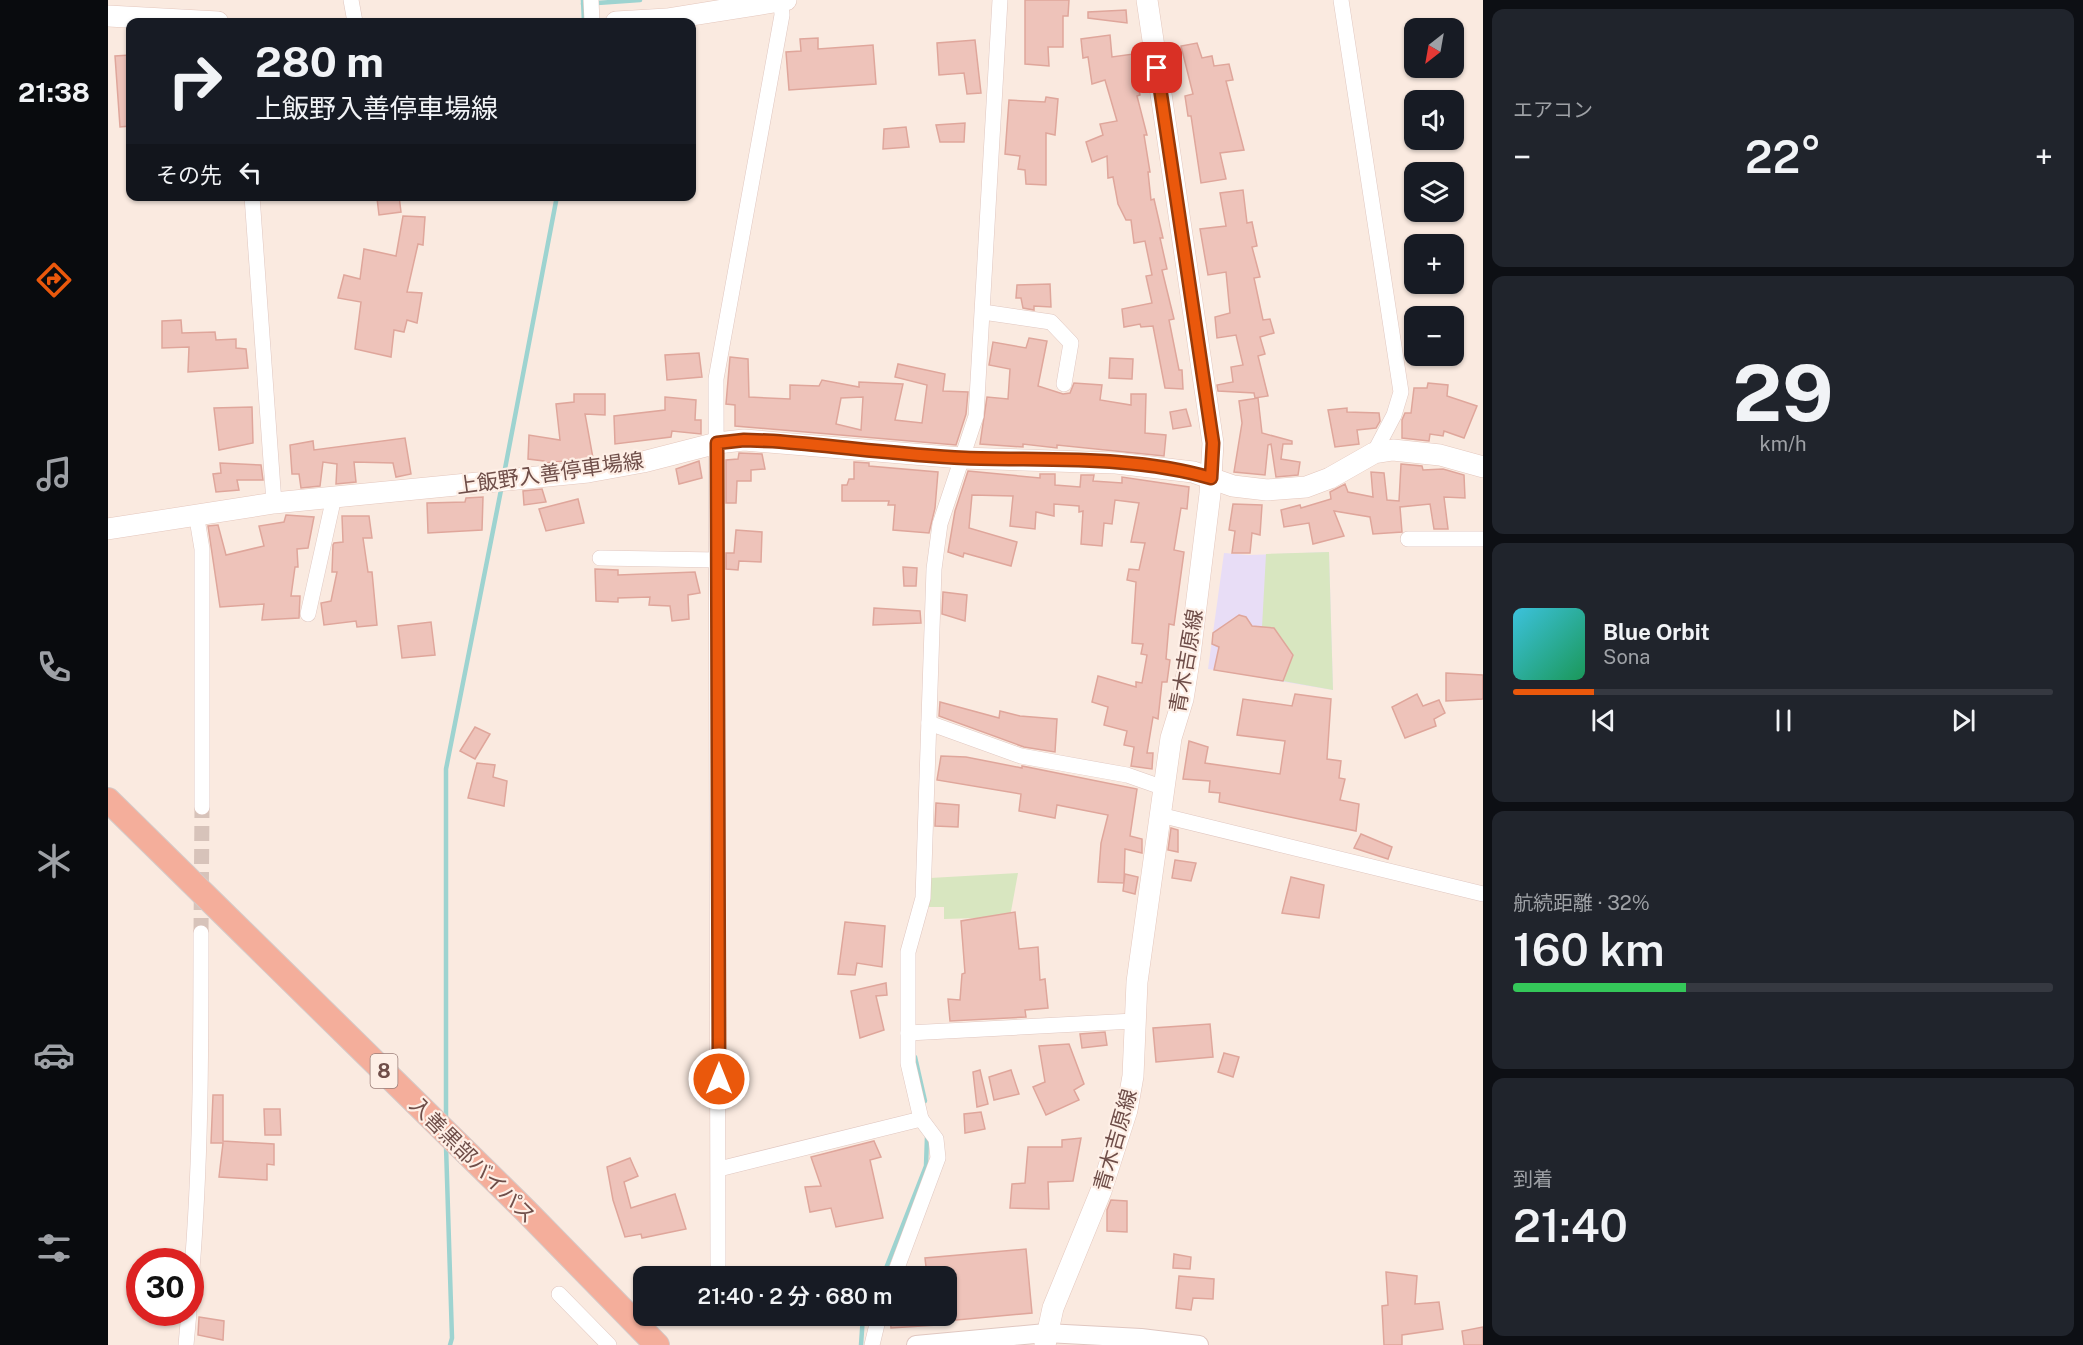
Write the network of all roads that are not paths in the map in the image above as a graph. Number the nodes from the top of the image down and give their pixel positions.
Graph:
1 (351, 0) edge
2 (591, 0) edge
3 (784, 0) edge
4 (1000, 0) edge
5 (1147, 0) edge
6 (1341, 0) edge
7 (108, 16) edge
8 (145, 18) edge
9 (354, 18) edge
10 (592, 18) edge
11 (673, 18) edge
12 (252, 201) edge
13 (983, 312) junction
14 (1064, 384) dead end
15 (717, 443) junction
16 (1374, 453) junction
17 (961, 458) junction
18 (1483, 467) edge
19 (1211, 478) junction
20 (334, 497) junction
21 (274, 503) junction
22 (196, 513) junction
23 (108, 529) edge
24 (1408, 539) dead end
25 (1483, 539) edge
26 (600, 558) dead end
27 (717, 560) junction
28 (308, 614) dead end
29 (929, 723) junction
30 (1164, 788) junction
31 (108, 800) edge
32 (202, 807) tunnel mouth
33 (1160, 815) junction
34 (1483, 894) edge
35 (201, 933) tunnel mouth
36 (1134, 1021) junction
37 (908, 1033) junction
38 (921, 1119) junction
39 (719, 1169) junction
40 (195, 1248) edge
41 (718, 1265) dead end
42 (898, 1266) edge
43 (559, 1294) dead end
44 (188, 1326) edge
45 (877, 1326) edge
46 (1046, 1339) edge
47 (186, 1345) edge
48 (609, 1345) edge
49 (657, 1345) edge
50 (872, 1345) edge
51 (916, 1345) edge
52 (1199, 1345) edge

1 - 9 street
2 - 10 street
3 - 11 main road
3 - 15 street
4 - 13 street
5 - 19 main road, 青木吉原線
6 - 16 street
7 - 8 main road
12 - 21 street
13 - 14 street
13 - 17 street
15 - 17 main road, 上飯野入善停車場線
15 - 20 main road, 上飯野入善停車場線
15 - 27 street
16 - 18 main road, 上飯野入善停車場線
16 - 19 main road, 上飯野入善停車場線
17 - 19 main road, 上飯野入善停車場線
17 - 29 street
19 - 30 main road, 青木吉原線
20 - 21 main road, 上飯野入善停車場線
20 - 28 street
21 - 22 main road, 上飯野入善停車場線
22 - 23 main road, 上飯野入善停車場線
22 - 32 street
24 - 25 street
26 - 27 street
27 - 39 street
29 - 30 street
29 - 37 street
30 - 33 main road, 青木吉原線
31 - 49 highway, 入善黒部バイパス / 8
33 - 34 street
33 - 36 main road, 青木吉原線
35 - 40 street
36 - 37 street
36 - 46 main road, 青木吉原線
37 - 38 street
38 - 39 street
38 - 42 street
39 - 41 street
43 - 48 street
44 - 47 street
45 - 50 street
46 - 51 street
46 - 52 street

